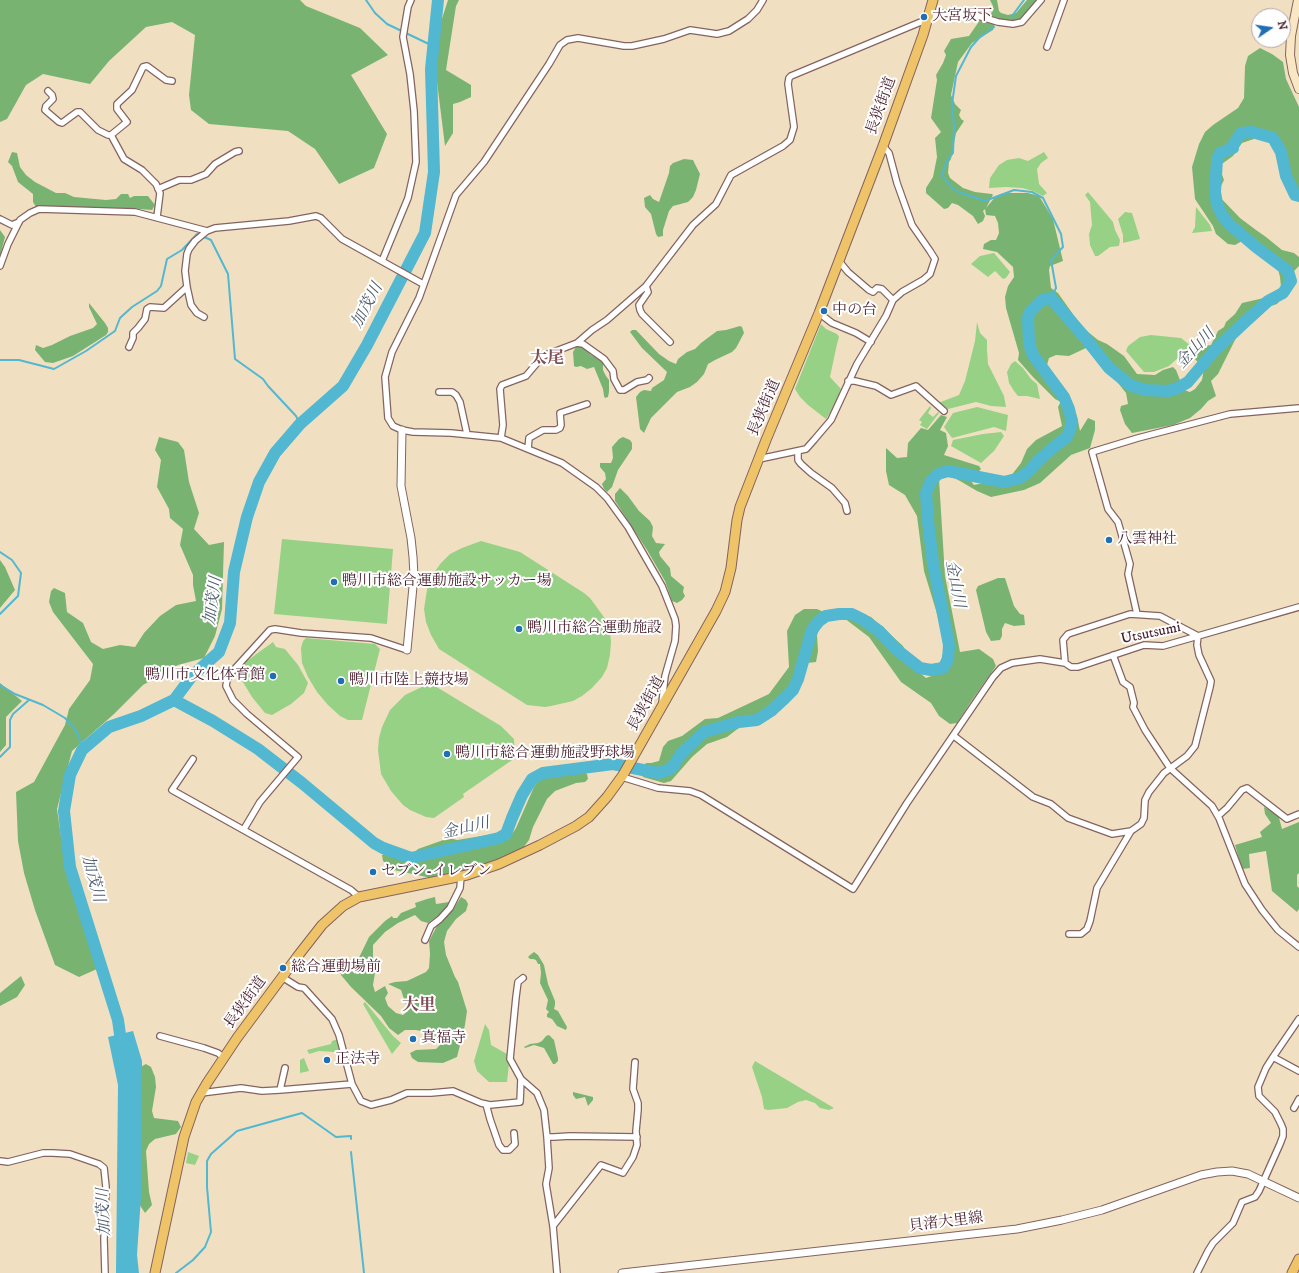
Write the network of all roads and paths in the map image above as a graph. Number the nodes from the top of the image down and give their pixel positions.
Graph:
1 (411, 0) edge
2 (763, 0) edge
3 (933, 0) edge
4 (1041, 0) edge
5 (1064, 0) edge
6 (1298, 0) edge
7 (928, 18) junction
8 (1296, 26) edge
9 (1047, 47) dead end
10 (172, 81) dead end
11 (1299, 89) edge
12 (48, 91) dead end
13 (111, 135) junction
14 (883, 146) junction
15 (239, 151) dead end
16 (158, 189) junction
17 (157, 218) junction
18 (0, 219) edge
19 (20, 222) junction
20 (208, 231) junction
21 (382, 261) junction
22 (839, 261) junction
23 (0, 266) edge
24 (423, 284) junction
25 (646, 286) junction
26 (187, 287) junction
27 (893, 300) junction
28 (819, 313) junction
29 (204, 317) dead end
30 (670, 342) dead end
31 (871, 342) junction
32 (577, 343) junction
33 (128, 347) dead end
34 (649, 378) dead end
35 (848, 381) junction
36 (439, 392) dead end
37 (587, 404) dead end
38 (1299, 408) edge
39 (944, 411) dead end
40 (402, 430) junction
41 (467, 434) junction
42 (501, 438) junction
43 (528, 449) junction
44 (798, 452) junction
45 (759, 459) junction
46 (848, 511) dead end
47 (1299, 607) edge
48 (1137, 614) junction
49 (1198, 636) junction
50 (407, 650) joint
51 (1113, 655) junction
52 (1065, 662) junction
53 (662, 706) junction
54 (954, 736) junction
55 (193, 759) dead end
56 (1170, 768) junction
57 (622, 776) junction
58 (1299, 814) edge
59 (1218, 816) junction
60 (244, 829) junction
61 (1131, 831) junction
62 (461, 876) junction
63 (359, 897) junction
64 (1069, 934) dead end
65 (424, 940) dead end
66 (1299, 947) edge
67 (282, 977) junction
68 (523, 978) dead end
69 (1299, 1019) edge
70 (160, 1036) dead end
71 (1273, 1057) junction
72 (224, 1058) junction
73 (635, 1062) dead end
74 (285, 1068) dead end
75 (1299, 1071) edge
76 (521, 1079) junction
77 (352, 1084) junction
78 (280, 1090) junction
79 (201, 1093) junction
80 (1299, 1099) edge
81 (486, 1104) junction
82 (1294, 1108) dead end
83 (514, 1133) dead end
84 (547, 1137) junction
85 (636, 1137) junction
86 (0, 1160) edge
87 (1264, 1181) junction
88 (1299, 1198) edge
89 (553, 1226) junction
90 (1299, 1259) edge
91 (1198, 1272) edge
92 (105, 1273) edge
93 (155, 1273) edge
94 (557, 1273) edge
95 (622, 1273) edge
96 (1292, 1273) edge

1 - 21 street
2 - 24 street
3 - 7 main road, 長狭街道
4 - 7 street
5 - 9 street
6 - 8 main road
7 - 14 main road, 長狭街道
7 - 25 street
8 - 11 main road
10 - 13 street
12 - 13 street
13 - 16 street
14 - 22 main road, 長狭街道
14 - 27 street
15 - 16 street
16 - 17 street
17 - 19 street
17 - 20 street
18 - 19 street
19 - 23 street
20 - 21 street
20 - 26 street
21 - 24 street
22 - 27 street
22 - 28 main road, 長狭街道
24 - 40 street
25 - 30 street
25 - 32 street
26 - 29 street
26 - 33 street
27 - 31 street
28 - 31 street
28 - 45 main road, 長狭街道
31 - 35 street
32 - 34 street
32 - 42 street
35 - 39 street
35 - 44 street
36 - 41 street
37 - 43 street
38 - 48 street
40 - 41 street
40 - 50 street
41 - 42 street
42 - 43 street
43 - 53 street
44 - 45 street
44 - 46 street
45 - 53 main road, 長狭街道
47 - 49 street, Utsutsumi
48 - 49 street
48 - 52 street
49 - 51 street, Utsutsumi
49 - 56 street
50 - 60 street
51 - 52 street, Utsutsumi
51 - 56 street
52 - 54 street, Utsutsumi
53 - 57 main road, 長狭街道
54 - 57 street, Utsutsumi
54 - 61 street
55 - 60 street
56 - 59 street
56 - 61 street
57 - 62 main road, 長狭街道
58 - 59 street
59 - 66 street
60 - 63 street
61 - 64 street
62 - 63 main road, 長狭街道
62 - 65 street
63 - 67 main road, 長狭街道
67 - 72 main road, 長狭街道
67 - 77 street
68 - 76 street
69 - 71 street
70 - 72 street
71 - 75 street
71 - 87 street
72 - 79 main road, 長狭街道
73 - 85 street
74 - 78 street
76 - 81 street
76 - 84 street
77 - 78 street
77 - 81 street
78 - 79 street
79 - 93 main road, 長狭街道
80 - 82 street
81 - 83 street
84 - 85 street
84 - 89 street
85 - 89 street
86 - 92 street
87 - 88 street, 貝渚大里線
87 - 91 street
87 - 95 street, 貝渚大里線
89 - 94 street
90 - 96 main road

